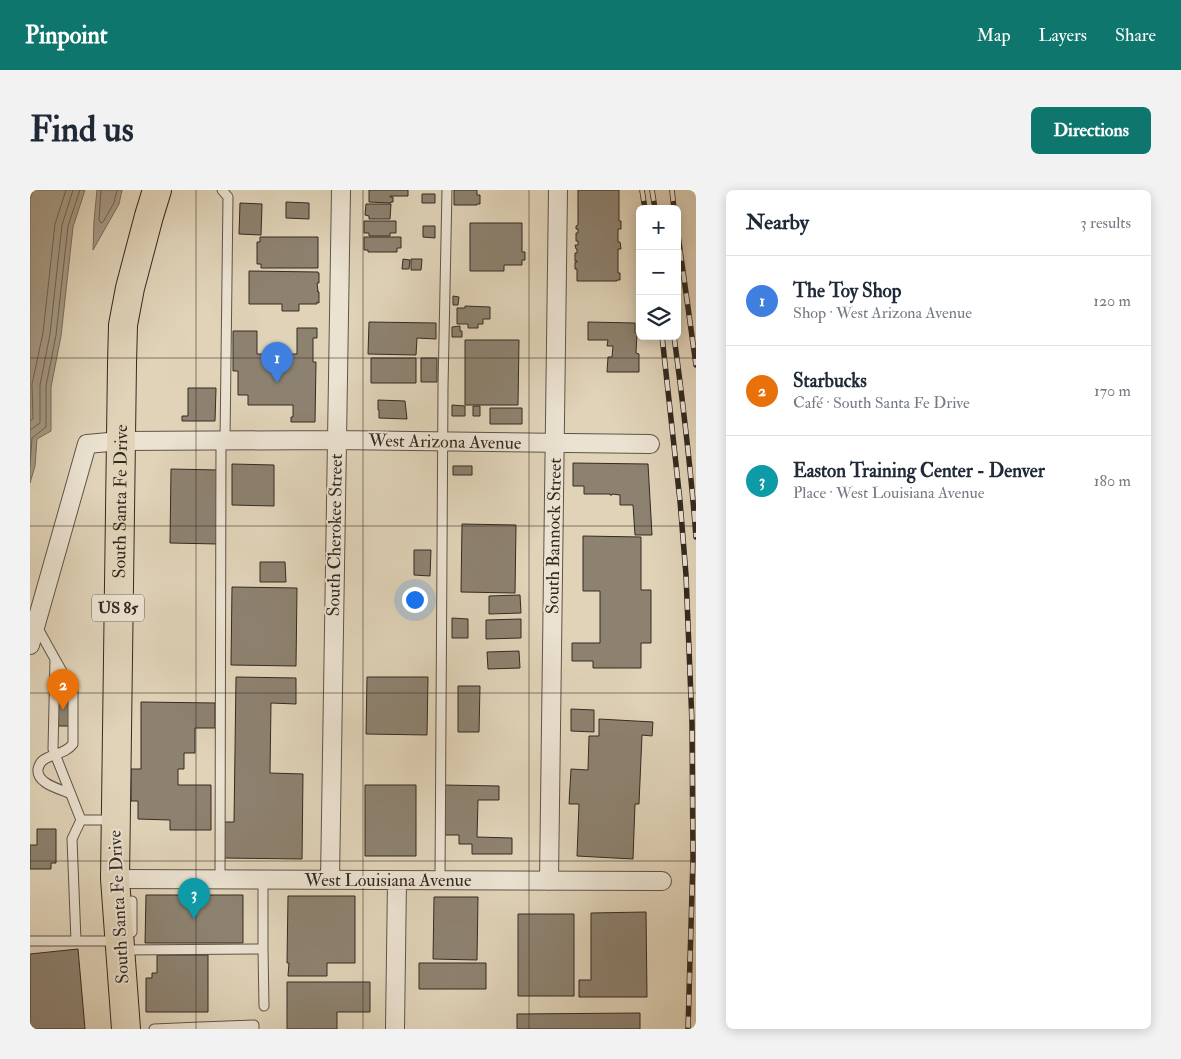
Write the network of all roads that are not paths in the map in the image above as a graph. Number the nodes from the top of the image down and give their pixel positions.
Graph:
1 (157, 190) edge
2 (222, 190) edge
3 (341, 190) edge
4 (446, 190) edge
5 (558, 190) edge
6 (336, 440) junction
7 (120, 441) junction
8 (223, 441) junction
9 (443, 442) junction
10 (555, 443) junction
11 (650, 444) dead end
12 (36, 624) junction
13 (30, 645) edge
14 (55, 659) junction
15 (56, 755) junction
16 (71, 794) junction
17 (81, 820) junction
18 (116, 820) junction
19 (115, 879) junction
20 (220, 880) junction
21 (263, 880) junction
22 (330, 880) junction
23 (397, 881) junction
24 (440, 881) junction
25 (549, 881) junction
26 (662, 881) dead end
27 (132, 901) dead end
28 (30, 941) edge
29 (76, 941) junction
30 (124, 947) junction
31 (263, 949) junction
32 (264, 1006) dead end
33 (167, 1028) edge
34 (200, 1028) edge
35 (126, 1029) edge
36 (154, 1029) edge
37 (254, 1029) edge
38 (395, 1029) edge

1 - 7 highway, South Santa Fe Drive / US 85
2 - 8 lane
3 - 6 street, South Cherokee Street
4 - 9 lane
5 - 10 street, South Bannock Street
6 - 8 street, West Arizona Avenue
6 - 9 street, West Arizona Avenue
6 - 22 street, South Cherokee Street
7 - 8 street, West Arizona Avenue
7 - 12 street, West Arizona Avenue
7 - 18 highway, South Santa Fe Drive / US 85
8 - 20 lane
9 - 10 street, West Arizona Avenue
9 - 24 lane
10 - 11 street, West Arizona Avenue
10 - 25 street, South Bannock Street
12 - 13 street
12 - 14 lane
14 - 15 lane
14 - 15 lane
15 - 16 lane
15 - 16 lane
16 - 17 lane
17 - 18 lane
17 - 29 lane
18 - 19 highway, South Santa Fe Drive / US 85
19 - 20 street, West Louisiana Avenue
19 - 30 highway, South Santa Fe Drive / US 85
20 - 21 street, West Louisiana Avenue
21 - 22 street, West Louisiana Avenue
21 - 31 lane
22 - 23 street, West Louisiana Avenue
23 - 24 street, West Louisiana Avenue
23 - 38 street
24 - 25 street, West Louisiana Avenue
25 - 26 street, West Louisiana Avenue
27 - 30 lane
28 - 29 lane
29 - 30 lane
30 - 31 lane
30 - 35 highway, South Santa Fe Drive / US 85
31 - 32 lane
33 - 34 lane
33 - 36 lane
34 - 37 lane

